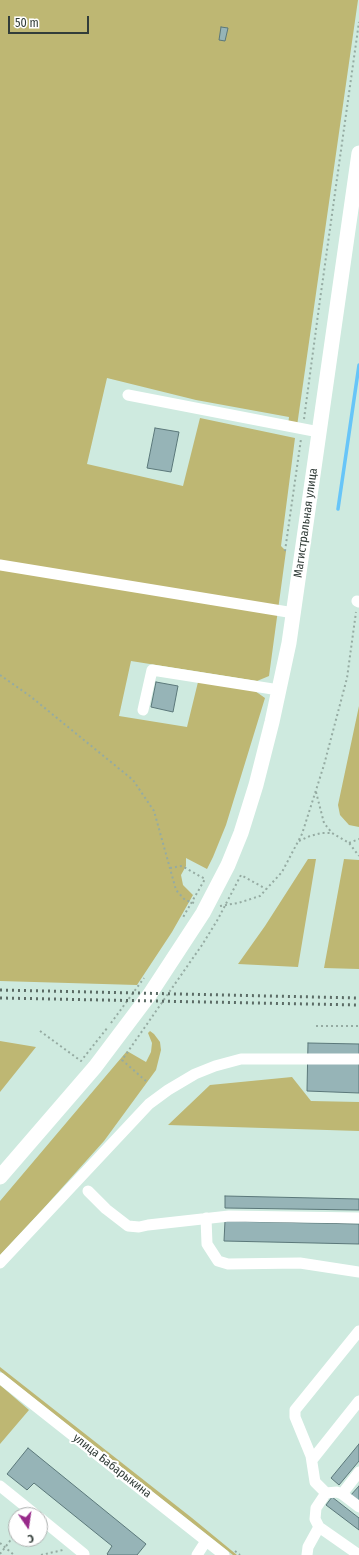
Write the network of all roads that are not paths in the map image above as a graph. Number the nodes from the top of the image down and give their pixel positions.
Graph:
1 (359, 153) edge
2 (128, 395) dead end
3 (319, 432) junction
4 (0, 565) edge
5 (294, 613) junction
6 (279, 690) junction
7 (143, 710) dead end
8 (359, 1059) edge
9 (0, 1178) edge
10 (88, 1191) dead end
11 (206, 1218) junction
12 (359, 1218) edge
13 (0, 1263) edge
14 (359, 1272) edge
15 (359, 1331) edge
16 (0, 1378) edge
17 (359, 1401) edge
18 (312, 1460) junction
19 (359, 1472) edge
20 (0, 1486) edge
21 (326, 1493) junction
22 (342, 1494) junction
23 (26, 1507) edge
24 (359, 1507) edge
25 (48, 1525) edge
26 (319, 1527) junction
27 (206, 1541) junction
28 (80, 1551) edge
29 (197, 1555) edge
30 (224, 1555) edge
31 (306, 1555) edge
32 (359, 1555) edge

1 - 3 main road, Магистральная улица
2 - 3 street
3 - 5 main road, Магистральная улица
4 - 5 street
5 - 6 main road, Магистральная улица
6 - 7 street
6 - 9 main road, Магистральная улица
8 - 13 street
10 - 11 street
11 - 12 street
11 - 14 street
15 - 18 street
16 - 27 street, улица Бабарыкина
17 - 18 street
18 - 21 street
19 - 22 street
20 - 23 street
21 - 22 street
21 - 26 street
22 - 24 street
25 - 28 street
26 - 31 street
26 - 32 street
27 - 29 street
27 - 30 street, улица Бабарыкина

